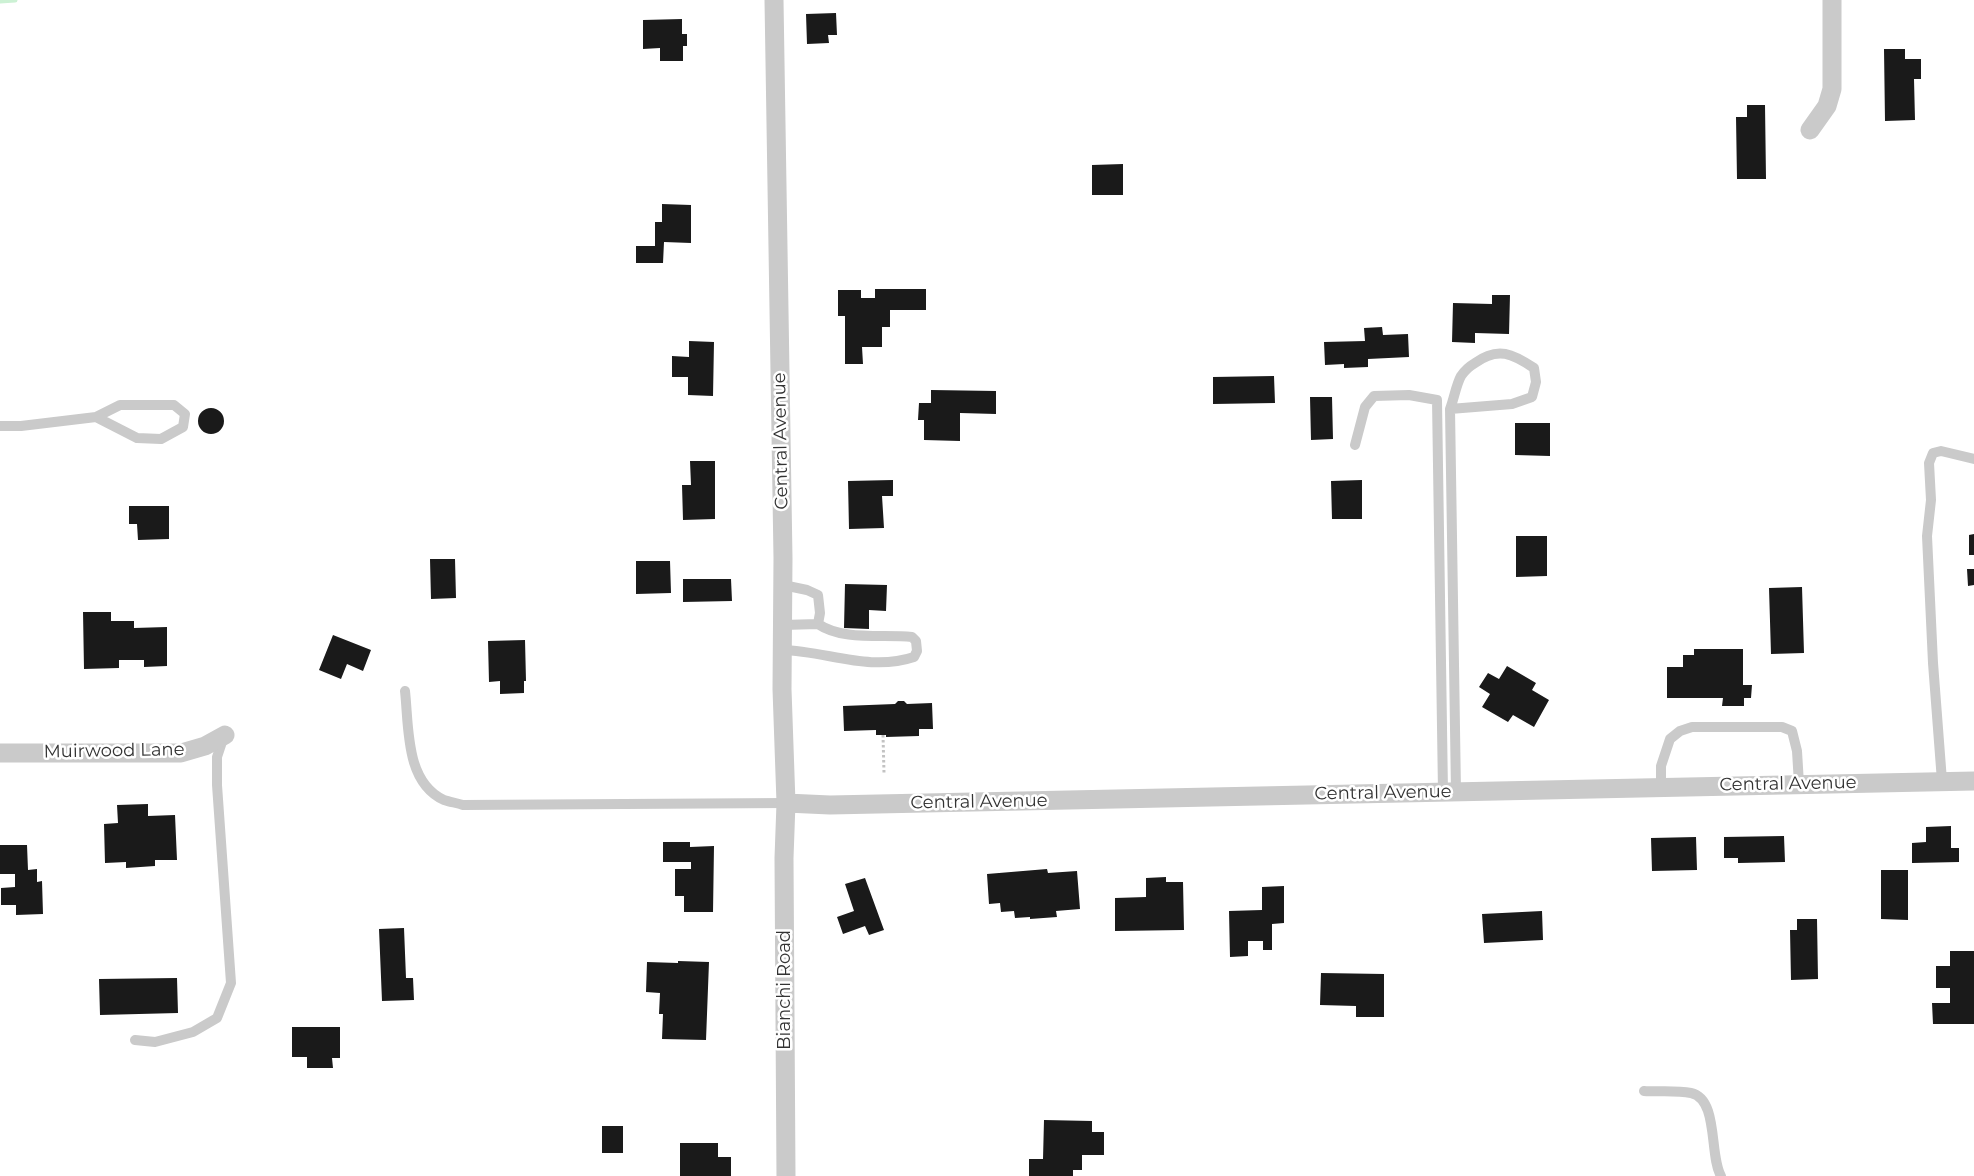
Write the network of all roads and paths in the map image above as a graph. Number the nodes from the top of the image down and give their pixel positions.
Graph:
1 (774, 0) edge
2 (1832, 0) edge
3 (1810, 130) dead end
4 (1450, 409) junction
5 (96, 417) junction
6 (0, 426) edge
7 (1355, 444) dead end
8 (1974, 459) edge
9 (783, 585) junction
10 (818, 624) junction
11 (782, 625) junction
12 (782, 650) junction
13 (406, 691) dead end
14 (225, 735) joint
15 (883, 735) dead end
16 (0, 753) edge
17 (884, 773) dead end
18 (1974, 780) edge
19 (1942, 781) junction
20 (1799, 784) junction
21 (1661, 787) junction
22 (1449, 792) junction
23 (786, 803) junction
24 (135, 1040) dead end
25 (1644, 1091) dead end
26 (786, 1176) edge
27 (1721, 1176) edge

1 - 9 street, Central Avenue
2 - 3 street
4 - 4 lane
4 - 22 lane
5 - 5 lane
5 - 6 lane
7 - 22 lane
8 - 19 lane
9 - 10 lane
9 - 11 street, Central Avenue
10 - 11 lane
10 - 12 lane
11 - 12 street, Central Avenue
12 - 23 street, Central Avenue
13 - 23 lane
14 - 16 street, Muirwood Lane
14 - 24 lane
15 - 17 path
18 - 19 street, Central Avenue
19 - 20 street, Central Avenue
20 - 21 street, Central Avenue
20 - 21 lane
21 - 22 street, Central Avenue
22 - 23 street, Central Avenue
23 - 26 street, Bianchi Road
25 - 27 lane

